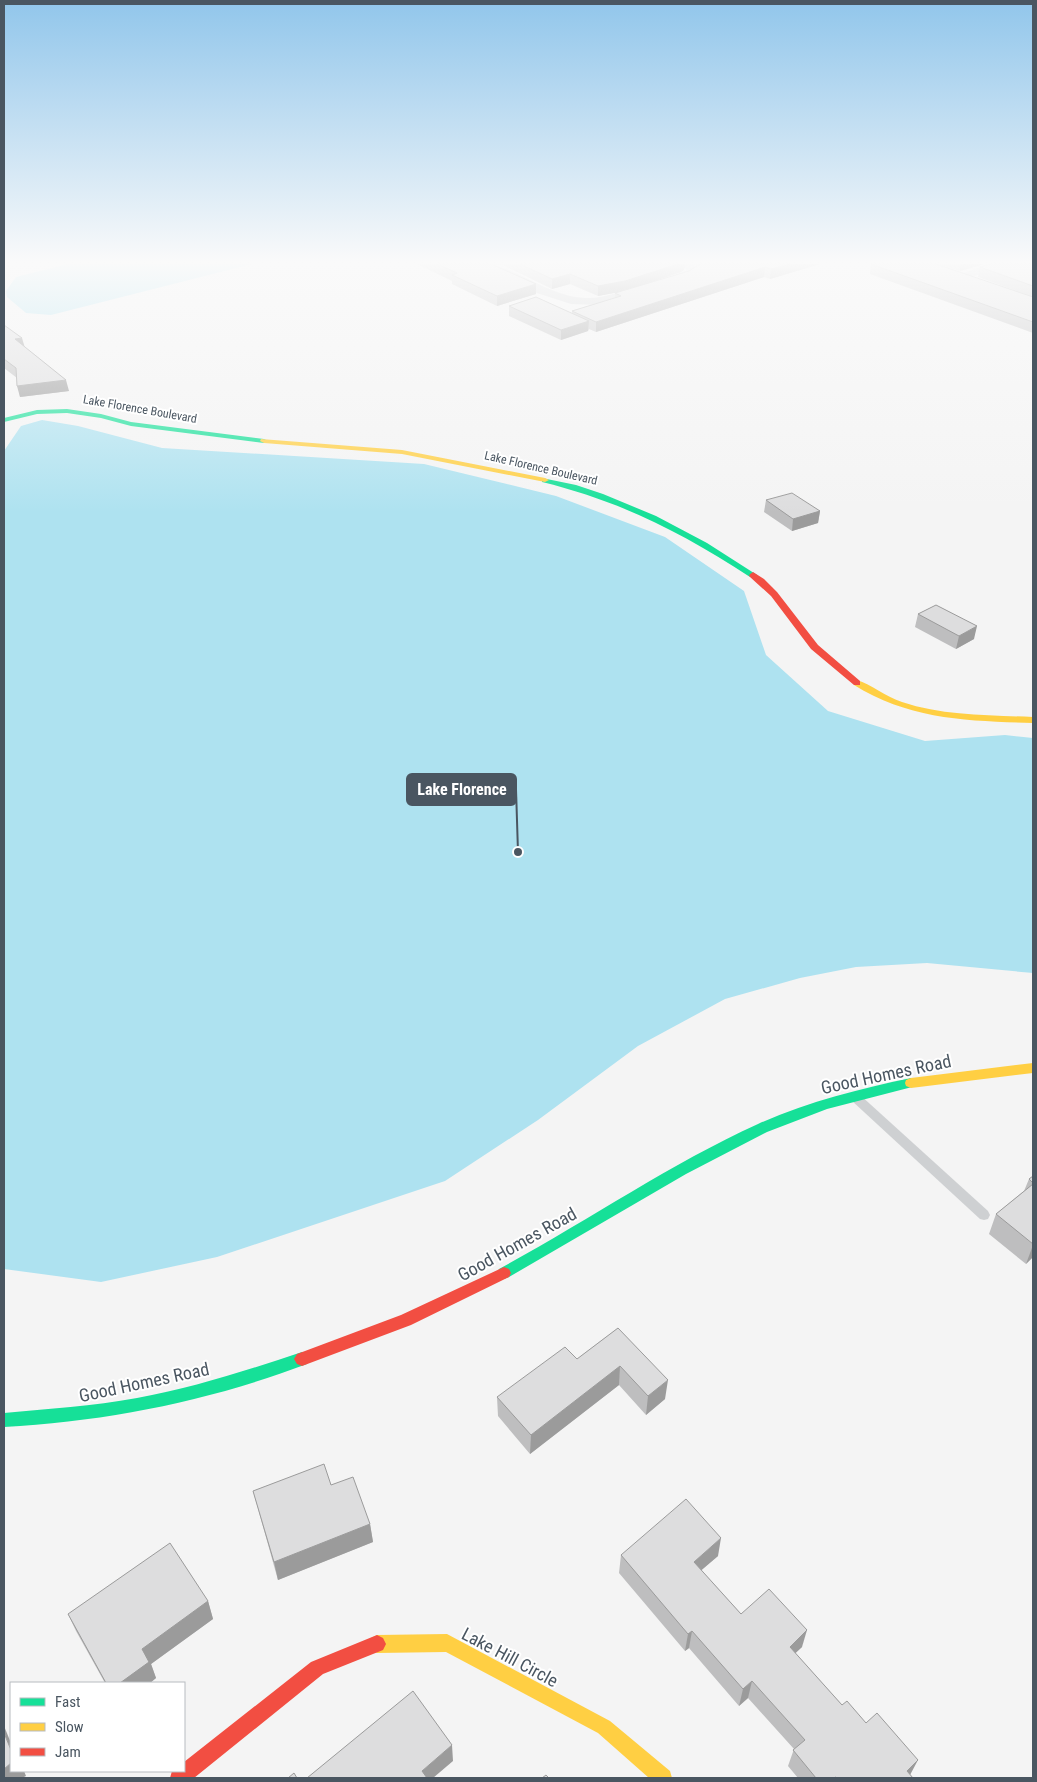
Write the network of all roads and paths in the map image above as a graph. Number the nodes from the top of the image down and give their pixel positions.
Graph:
1 (4, 420) edge
2 (1033, 720) edge
3 (1033, 1068) edge
4 (854, 1096) junction
5 (984, 1215) dead end
6 (4, 1420) edge
7 (179, 1778) edge
8 (663, 1778) edge

1 - 2 street, Lake Florence Boulevard
3 - 4 street, Good Homes Road
4 - 5 lane
4 - 6 street, Good Homes Road
7 - 8 street, Lake Hill Circle

